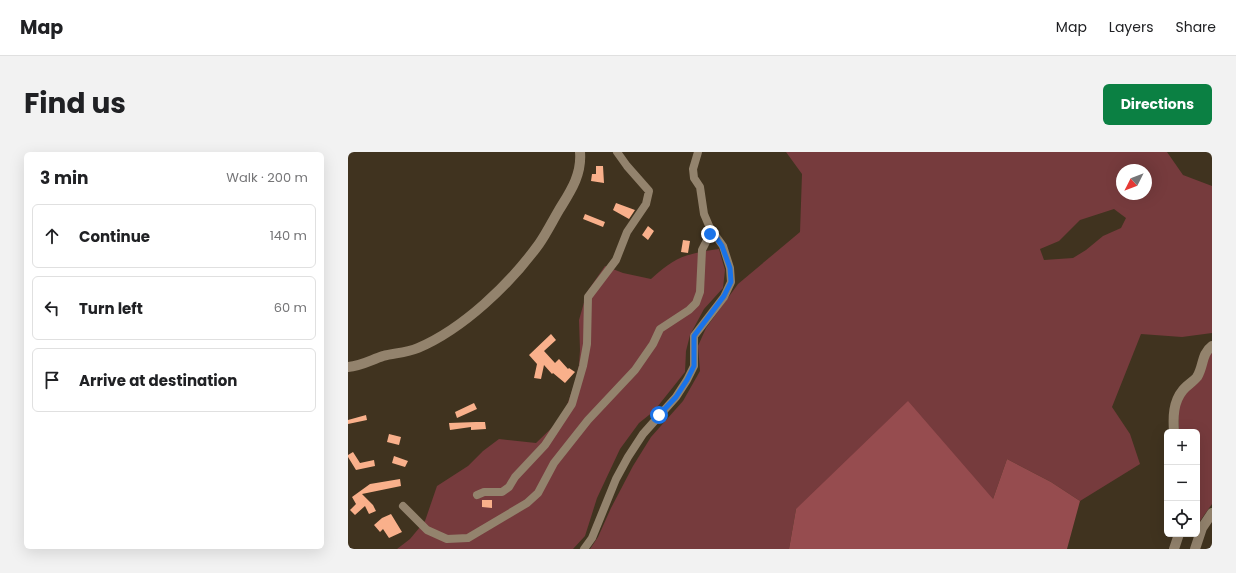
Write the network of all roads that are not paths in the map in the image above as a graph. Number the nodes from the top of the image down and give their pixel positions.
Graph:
1 (580, 152) edge
2 (617, 152) edge
3 (698, 152) edge
4 (710, 228) junction
5 (1212, 346) edge
6 (348, 367) edge
7 (1174, 429) edge
8 (477, 495) dead end
9 (403, 506) dead end
10 (1212, 513) edge
11 (1178, 537) edge
12 (584, 549) edge
13 (1174, 549) edge
14 (1196, 549) edge

1 - 6 street
2 - 8 street
3 - 4 street
4 - 9 street
4 - 12 street
5 - 7 street
10 - 14 street
11 - 13 street

